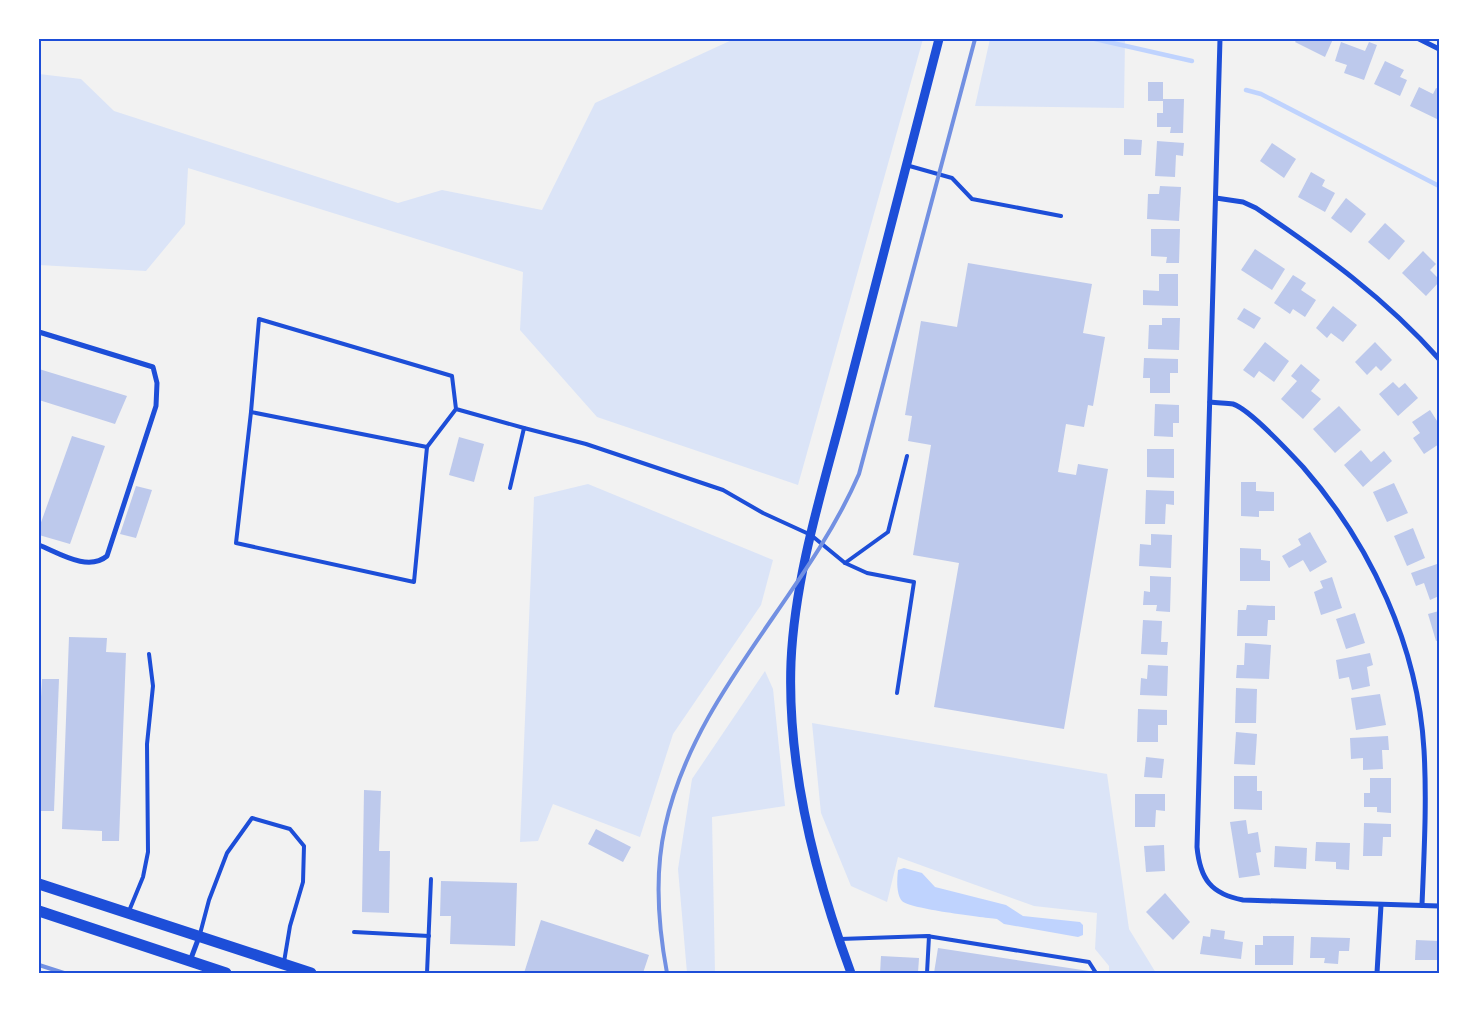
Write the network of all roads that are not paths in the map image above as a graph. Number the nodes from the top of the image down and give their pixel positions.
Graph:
1 (939, 39) edge
2 (1220, 39) edge
3 (1419, 39) edge
4 (1439, 49) edge
5 (906, 166) junction
6 (1216, 198) junction
7 (1061, 216) dead end
8 (39, 332) edge
9 (1439, 359) edge
10 (1210, 402) junction
11 (456, 409) junction
12 (251, 412) junction
13 (524, 428) junction
14 (427, 447) junction
15 (907, 456) dead end
16 (510, 488) dead end
17 (810, 535) junction
18 (39, 545) edge
19 (845, 564) junction
20 (148, 654) dead end
21 (897, 692) dead end
22 (431, 879) dead end
23 (39, 884) edge
24 (1381, 905) junction
25 (1422, 905) junction
26 (1439, 906) edge
27 (39, 911) edge
28 (128, 913) junction
29 (354, 932) dead end
30 (429, 936) junction
31 (929, 936) junction
32 (199, 937) junction
33 (840, 939) junction
34 (190, 962) junction
35 (284, 964) junction
36 (226, 973) edge
37 (311, 973) edge
38 (427, 973) edge
39 (852, 973) edge
40 (927, 973) edge
41 (1096, 973) edge
42 (1377, 973) edge

1 - 5 street
2 - 6 street
3 - 4 street
5 - 7 lane
5 - 17 street
6 - 9 street
6 - 10 street
8 - 18 street
10 - 24 street
10 - 25 street
11 - 12 lane
11 - 13 lane
11 - 14 lane
12 - 14 lane
12 - 14 lane
13 - 16 lane
13 - 17 lane
15 - 19 lane
17 - 19 lane
17 - 33 street
19 - 21 lane
20 - 28 lane
22 - 30 lane
23 - 28 main road
24 - 25 street
24 - 42 street
25 - 26 street
27 - 34 main road
28 - 32 main road
29 - 30 lane
30 - 38 lane
31 - 33 lane
31 - 40 lane
31 - 41 lane
32 - 34 street
32 - 35 main road
32 - 35 lane
33 - 39 street
34 - 36 main road
35 - 37 main road

